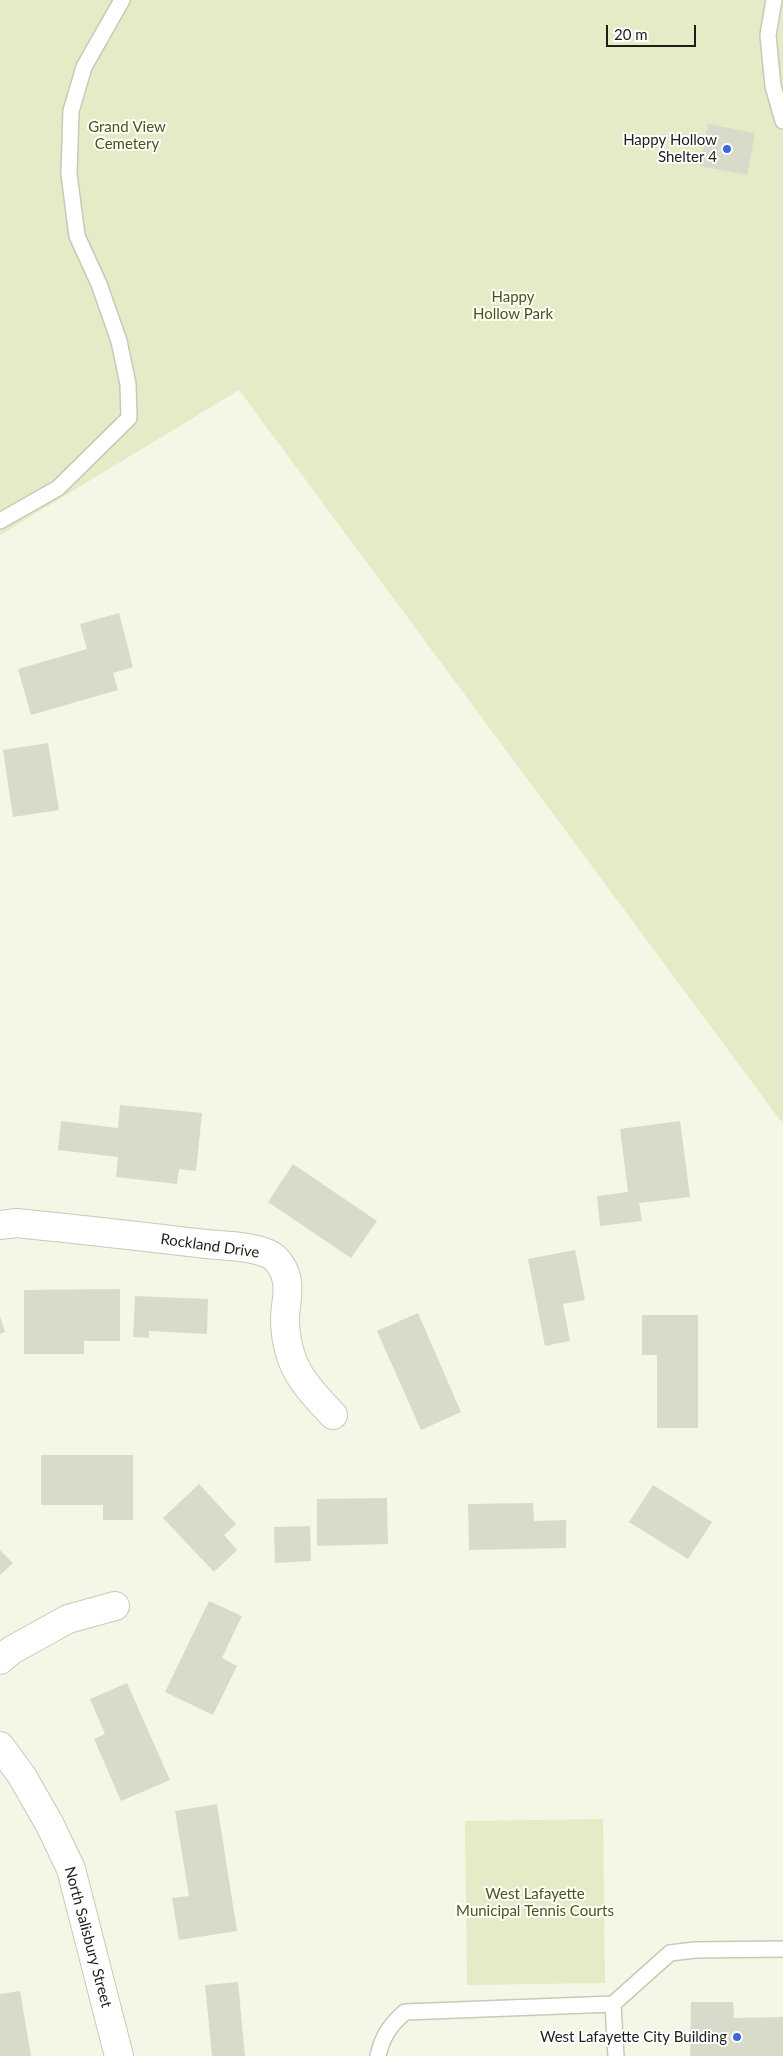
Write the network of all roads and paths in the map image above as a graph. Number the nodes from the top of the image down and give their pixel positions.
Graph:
1 (122, 0) edge
2 (774, 0) edge
3 (783, 121) edge
4 (0, 521) edge
5 (0, 1225) edge
6 (333, 1414) dead end
7 (115, 1606) dead end
8 (0, 1660) edge
9 (0, 1746) edge
10 (783, 1949) edge
11 (613, 2004) junction
12 (119, 2056) edge
13 (378, 2056) edge
14 (616, 2056) edge

1 - 4 lane
2 - 3 lane
5 - 6 street, Rockland Drive
7 - 8 street
9 - 12 street, North Salisbury Street
10 - 11 lane
11 - 13 lane
11 - 14 lane

